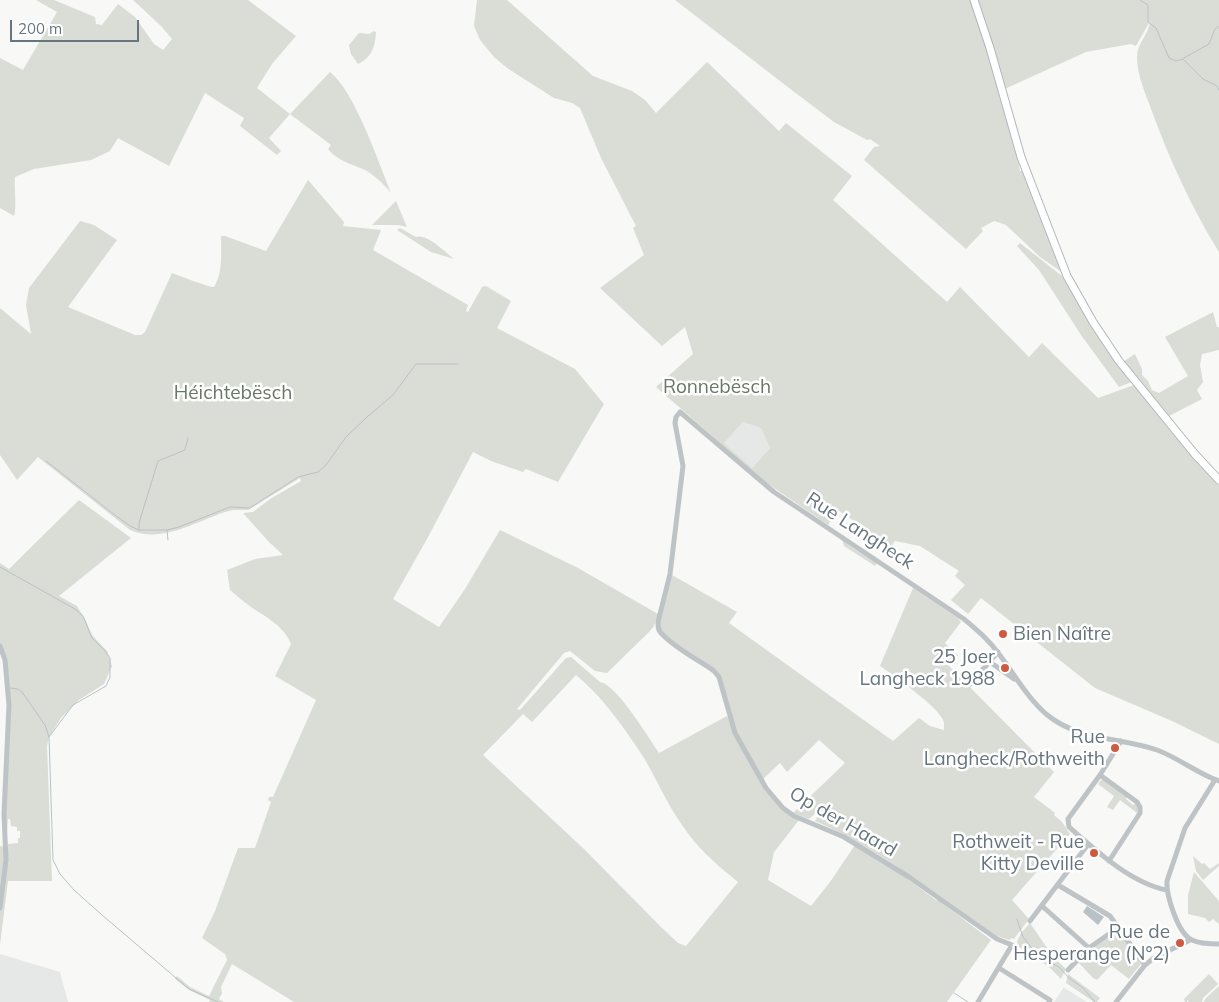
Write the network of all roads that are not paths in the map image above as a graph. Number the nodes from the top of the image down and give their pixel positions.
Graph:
1 (974, 0) edge
2 (680, 412) joint
3 (1219, 480) edge
4 (0, 646) edge
5 (998, 652) junction
6 (990, 662) junction
7 (1016, 680) junction
8 (970, 684) dead end
9 (1121, 742) junction
10 (1100, 775) junction
11 (1217, 780) edge
12 (1086, 847) dead end
13 (1109, 861) junction
14 (1058, 885) junction
15 (1167, 890) junction
16 (1042, 906) junction
17 (0, 908) edge
18 (1030, 921) dead end
19 (1118, 927) junction
20 (1190, 940) junction
21 (1219, 944) edge
22 (1089, 948) junction
23 (1144, 965) junction
24 (998, 968) junction
25 (1068, 970) dead end
26 (978, 1002) edge
27 (1050, 1002) edge
28 (1116, 1002) edge

1 - 3 main road
2 - 5 street, Rue Langheck
2 - 24 street, Op der Haard
4 - 17 street
5 - 6 street
5 - 7 street, Rue Langheck
6 - 7 street, Rue Langheck
6 - 8 street
7 - 9 street, Rue Langheck
9 - 10 street
9 - 11 street, Rue Langheck
10 - 13 street
10 - 13 street
11 - 15 street
12 - 14 street
13 - 15 street
14 - 16 street
14 - 19 street
15 - 20 street
16 - 18 street
16 - 22 street
19 - 22 street
19 - 23 street
20 - 21 street
20 - 23 street
22 - 25 street
23 - 28 street
24 - 26 street
24 - 27 street

